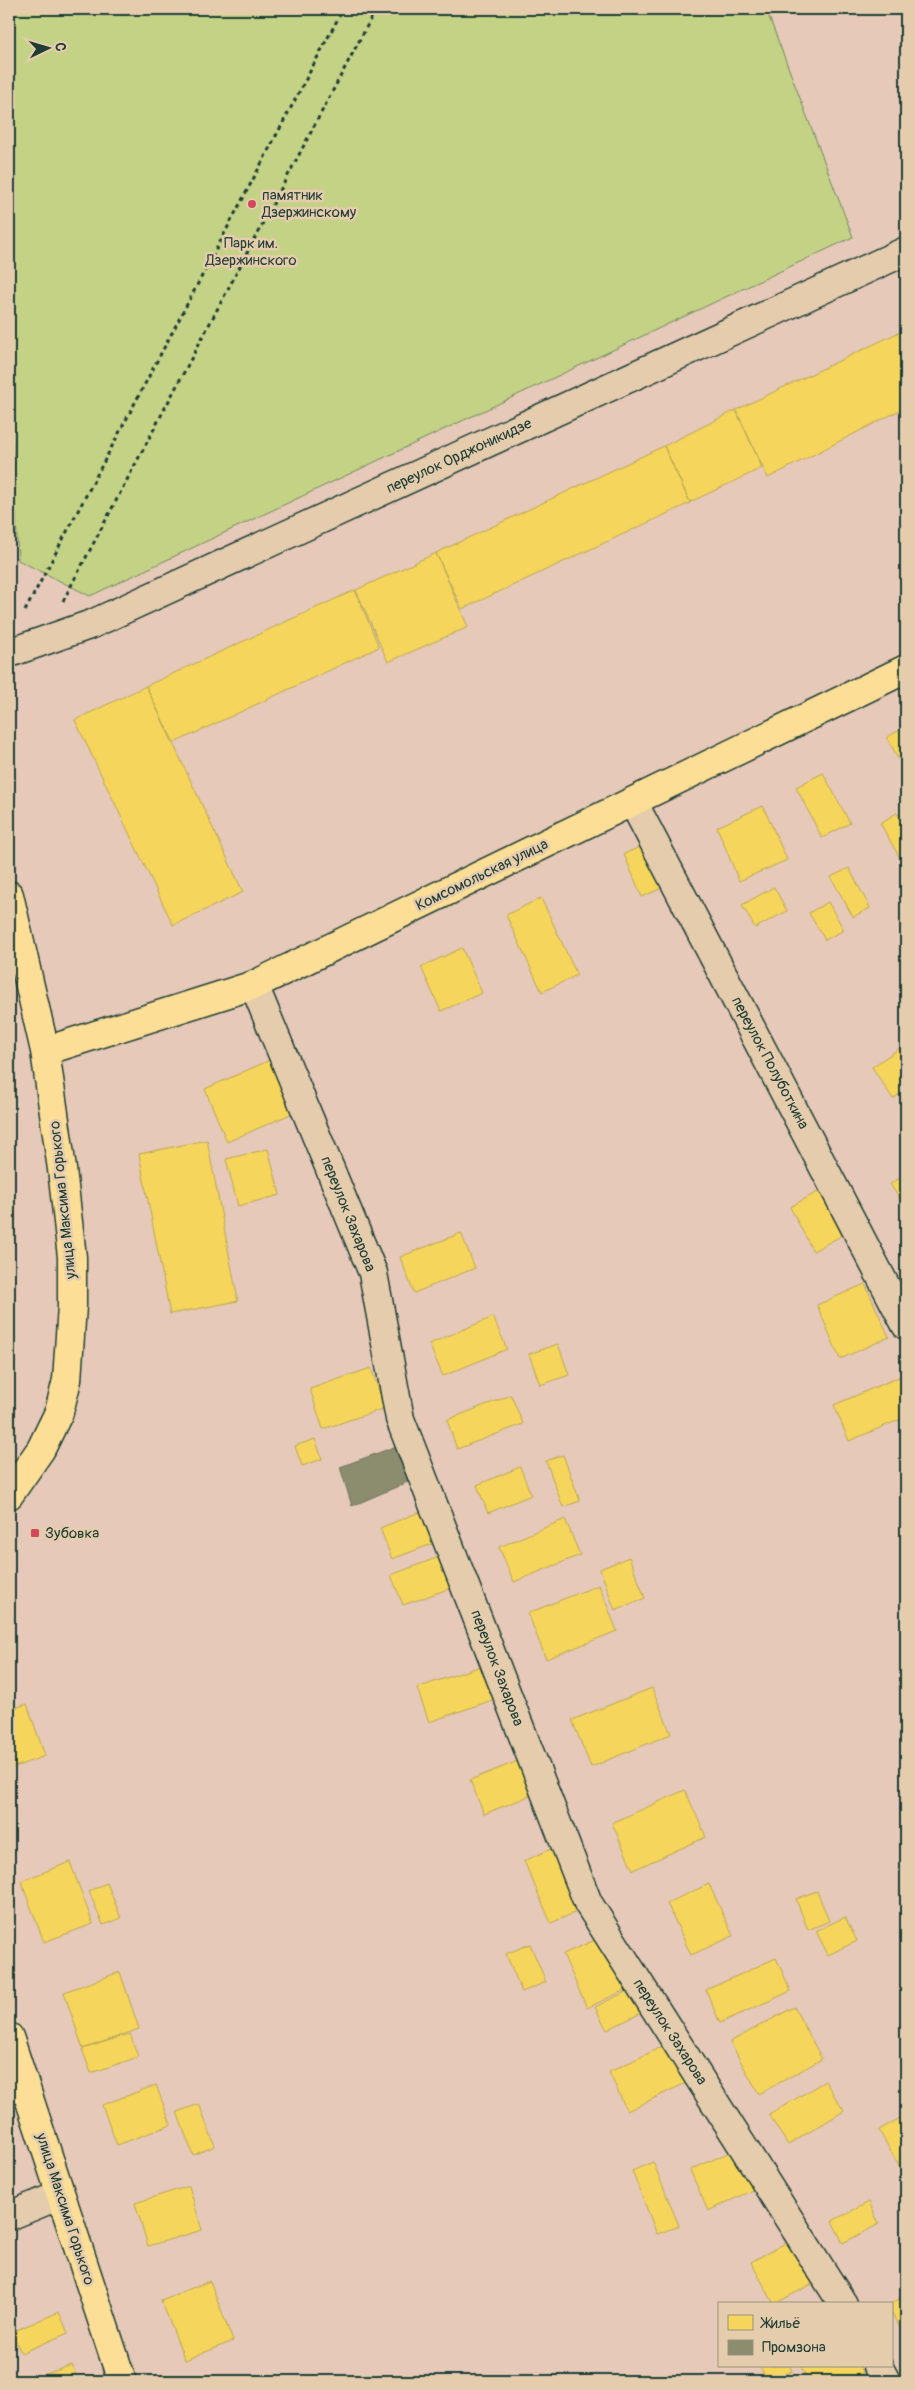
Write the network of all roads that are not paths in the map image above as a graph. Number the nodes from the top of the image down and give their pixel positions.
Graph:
1 (906, 251) edge
2 (9, 653) edge
3 (906, 669) edge
4 (633, 802) junction
5 (9, 895) edge
6 (254, 985) junction
7 (45, 1051) junction
8 (906, 1325) edge
9 (9, 1495) edge
10 (9, 2037) edge
11 (60, 2195) junction
12 (9, 2216) edge
13 (842, 2302) edge
14 (879, 2368) edge
15 (122, 2381) edge
16 (886, 2381) edge

1 - 2 street, переулок Орджоникидзе
3 - 4 main road, Комсомольская улица
4 - 6 main road, Комсомольская улица
4 - 8 street, переулок Полуботкина
5 - 7 main road, улица Максима Горького
6 - 7 main road, Комсомольская улица
6 - 13 street, переулок Захарова
7 - 9 main road, улица Максима Горького
10 - 11 main road, улица Максима Горького
11 - 12 street
11 - 15 main road, улица Максима Горького
14 - 16 street

